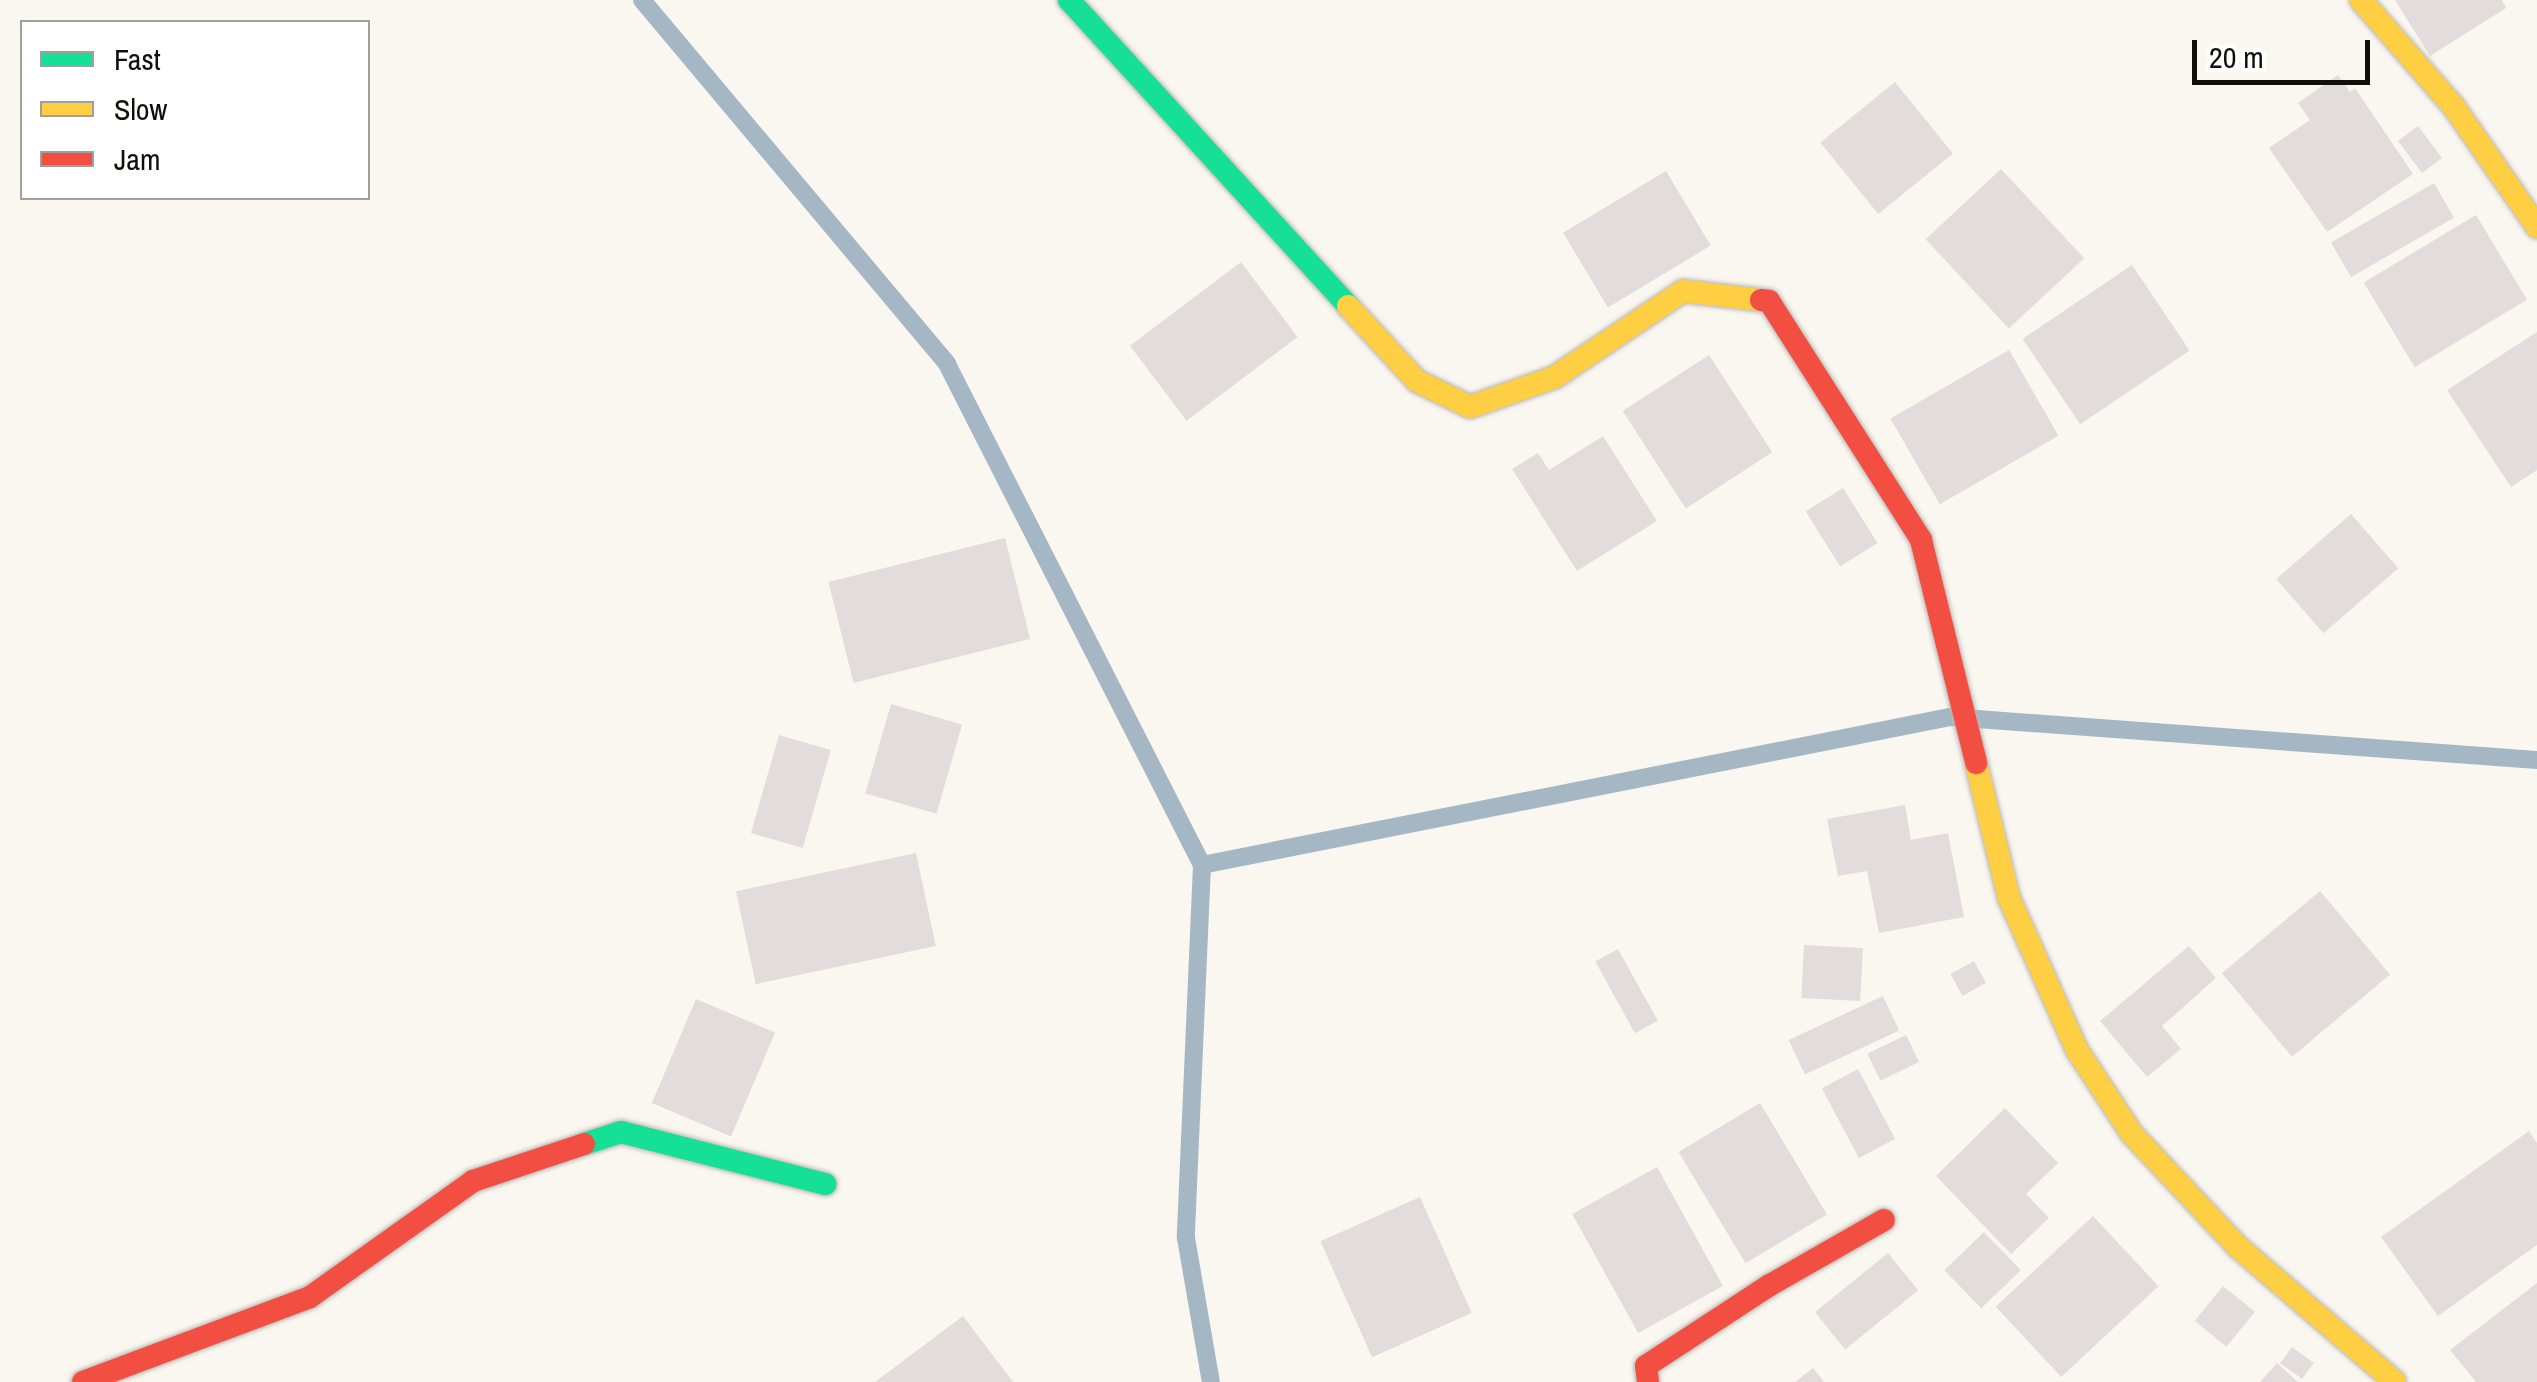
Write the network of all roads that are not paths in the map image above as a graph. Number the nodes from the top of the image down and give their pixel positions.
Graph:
1 (1068, 0) edge
2 (2361, 0) edge
3 (2537, 227) edge
4 (825, 1184) dead end
5 (1884, 1220) dead end
6 (84, 1382) edge
7 (1648, 1382) edge
8 (2395, 1382) edge

1 - 8 street
2 - 3 street
4 - 6 street
5 - 7 street

